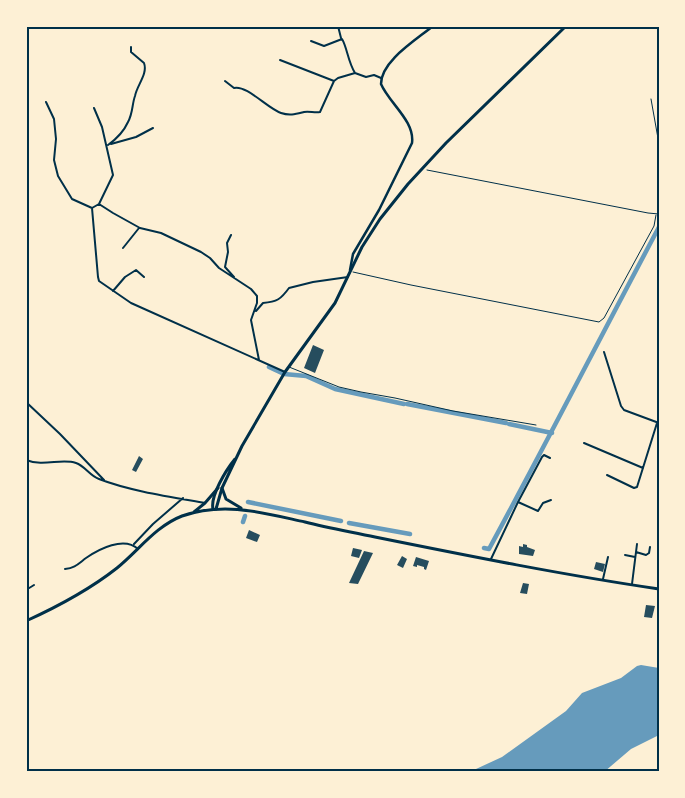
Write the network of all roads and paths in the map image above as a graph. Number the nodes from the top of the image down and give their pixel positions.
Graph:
1 (338, 26) edge
2 (432, 26) edge
3 (566, 26) edge
4 (342, 39) junction
5 (311, 41) dead end
6 (131, 48) dead end
7 (280, 60) dead end
8 (355, 73) junction
9 (381, 78) junction
10 (334, 81) junction
11 (225, 82) dead end
12 (651, 99) dead end
13 (46, 102) dead end
14 (94, 108) dead end
15 (153, 128) dead end
16 (659, 144) edge
17 (109, 145) junction
18 (422, 169) junction
19 (99, 204) junction
20 (92, 208) junction
21 (657, 214) edge
22 (140, 228) junction
23 (231, 235) dead end
24 (123, 248) dead end
25 (350, 272) junction
26 (144, 277) dead end
27 (348, 277) junction
28 (235, 278) junction
29 (113, 292) junction
30 (255, 312) junction
31 (604, 352) dead end
32 (259, 360) junction
33 (288, 367) junction
34 (285, 372) junction
35 (26, 402) edge
36 (658, 423) edge
37 (536, 424) dead end
38 (584, 443) dead end
39 (550, 458) dead end
40 (26, 460) edge
41 (643, 468) junction
42 (607, 475) dead end
43 (104, 480) junction
44 (220, 488) junction
45 (182, 498) junction
46 (551, 500) dead end
47 (518, 502) junction
48 (205, 503) junction
49 (215, 509) junction
50 (244, 509) junction
51 (190, 514) junction
52 (637, 544) dead end
53 (134, 545) junction
54 (650, 547) dead end
55 (138, 549) junction
56 (636, 552) junction
57 (626, 555) dead end
58 (608, 557) dead end
59 (635, 557) junction
60 (492, 559) junction
61 (65, 569) dead end
62 (603, 581) junction
63 (34, 585) dead end
64 (632, 585) junction
65 (659, 589) edge
66 (26, 590) edge
67 (26, 621) edge

1 - 4 street
2 - 9 street
3 - 18 main road
4 - 5 street
4 - 8 street
6 - 17 street
7 - 10 street
8 - 9 street
8 - 10 street
9 - 25 street
10 - 11 street
12 - 16 path
13 - 20 street
14 - 17 street
15 - 17 street
17 - 19 street
18 - 21 path
18 - 25 main road
19 - 20 street
19 - 22 street
20 - 29 street
21 - 25 path
22 - 24 street
22 - 28 street
23 - 28 street
25 - 27 main road
26 - 29 street
27 - 30 street
27 - 33 main road
28 - 30 street
29 - 32 street
30 - 32 street
31 - 36 street
32 - 34 street
33 - 34 main road
33 - 37 lane
34 - 44 main road
35 - 43 street
36 - 41 street
38 - 41 street
39 - 47 street
40 - 43 street
41 - 42 street
43 - 45 street
44 - 48 main road
44 - 49 main road
44 - 50 main road
45 - 48 street
45 - 53 street
46 - 47 street
47 - 60 street
48 - 51 main road
49 - 50 main road
49 - 51 main road
50 - 60 main road
51 - 55 main road
52 - 56 street
53 - 55 street
53 - 61 street
54 - 56 street
55 - 67 main road
56 - 59 street
57 - 59 street
58 - 62 street
59 - 64 street
60 - 62 main road
62 - 64 main road
63 - 66 street
64 - 65 main road

